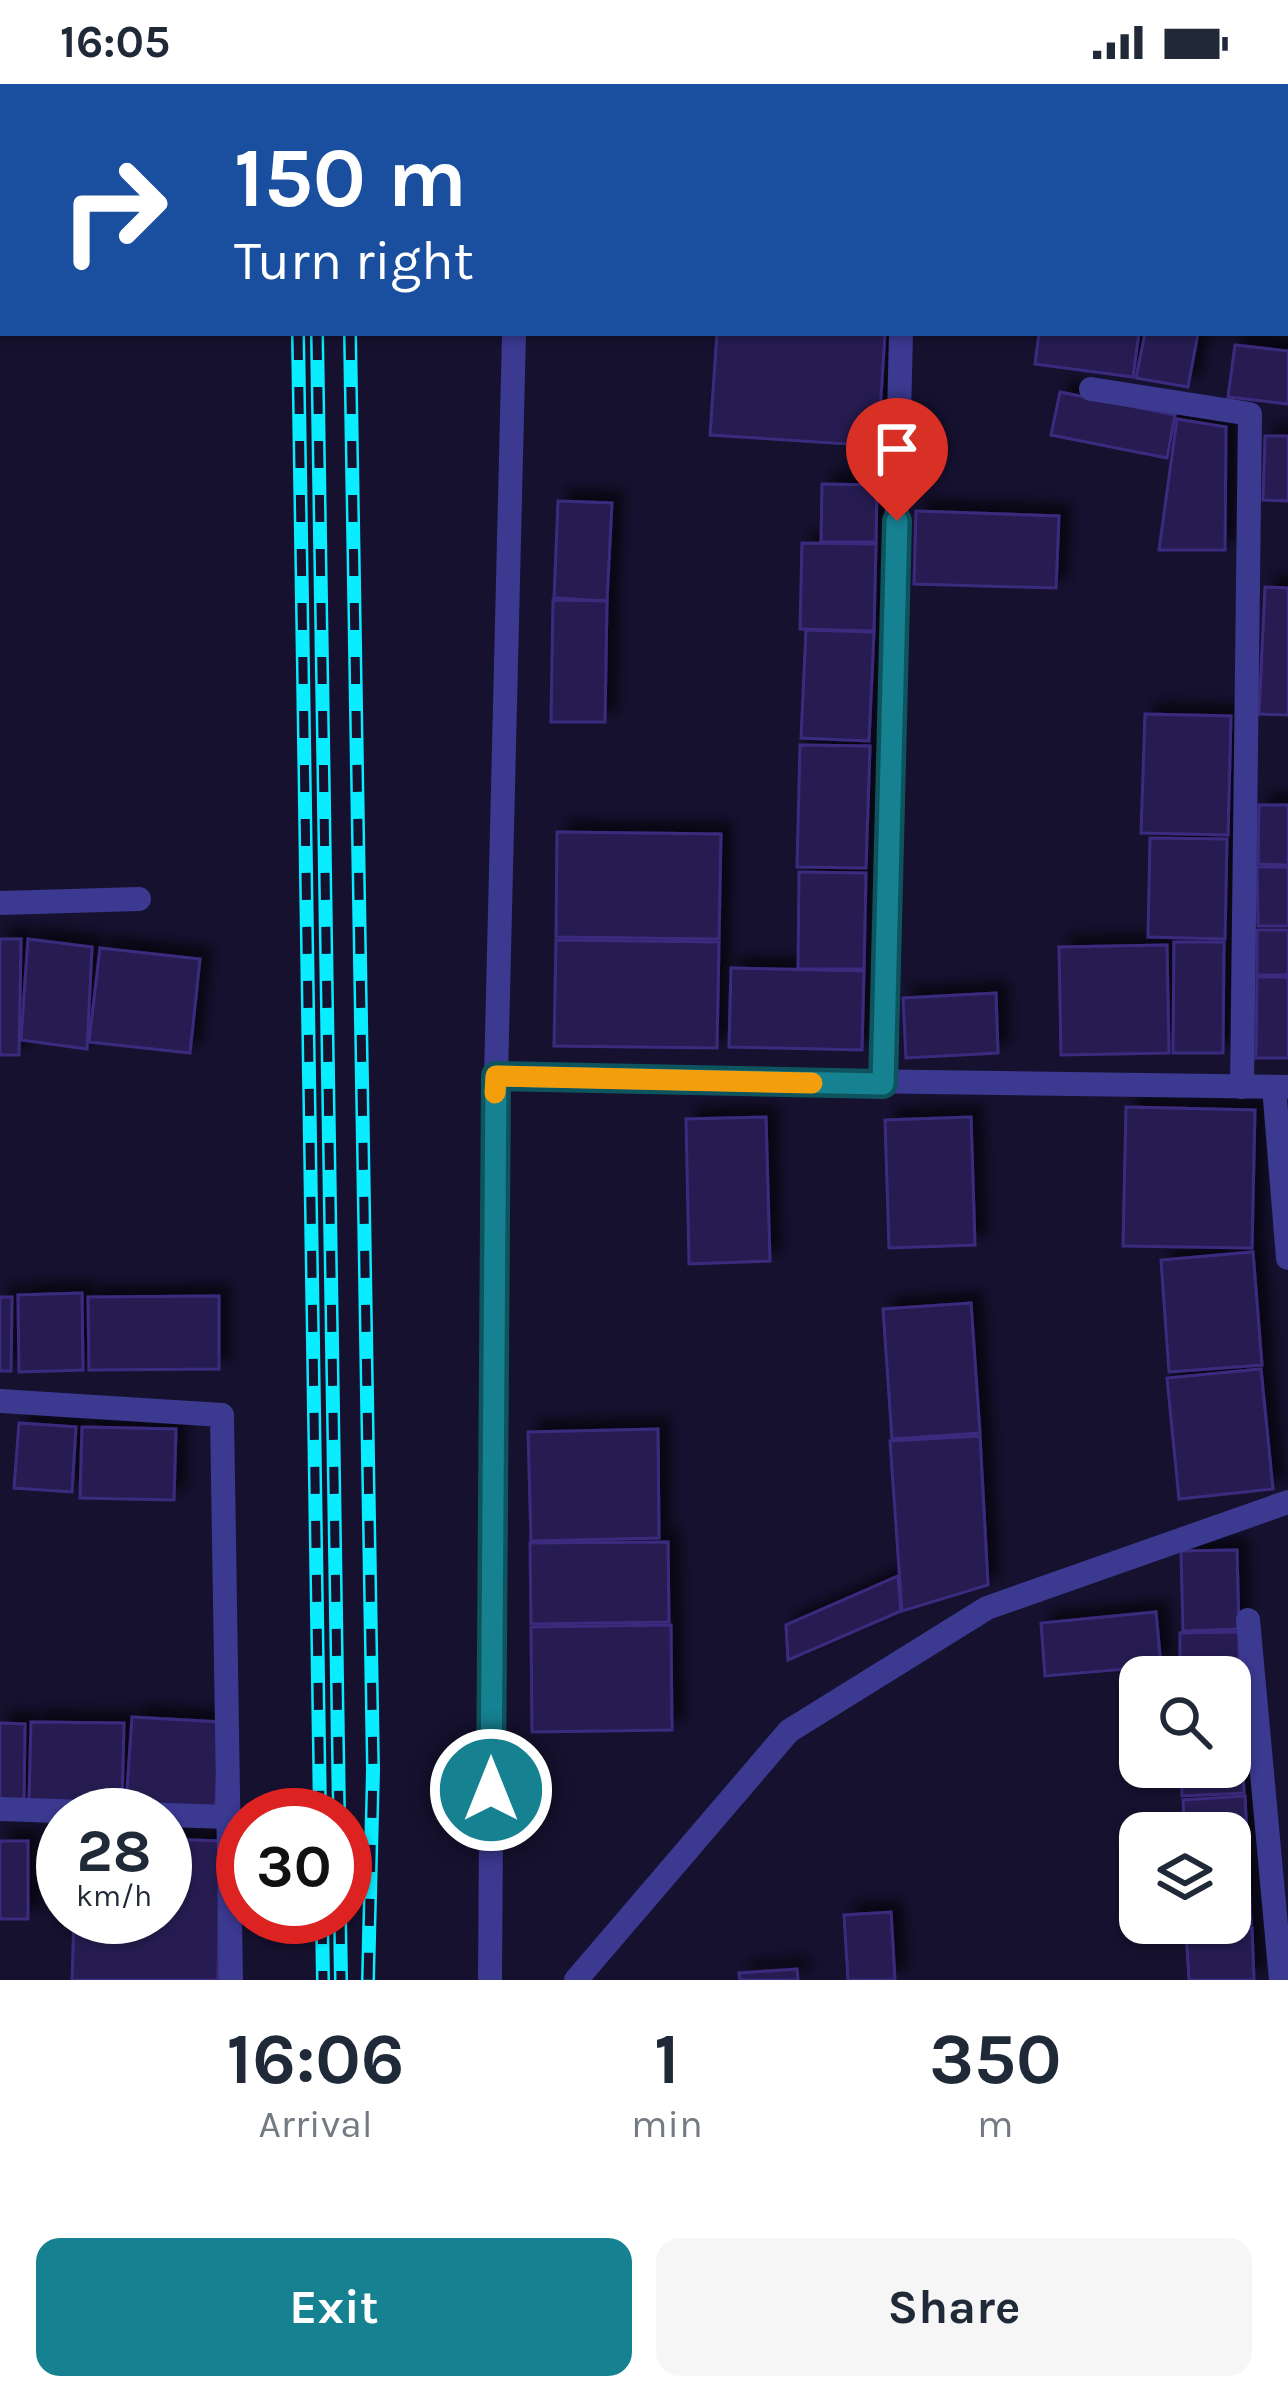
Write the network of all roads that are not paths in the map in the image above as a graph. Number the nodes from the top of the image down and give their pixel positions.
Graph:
1 (514, 336) edge
2 (901, 336) edge
3 (1091, 389) dead end
4 (139, 898) dead end
5 (0, 903) edge
6 (496, 1076) junction
7 (883, 1084) junction
8 (1242, 1087) junction
9 (1281, 1087) edge
10 (1288, 1258) edge
11 (0, 1401) edge
12 (1288, 1502) edge
13 (1248, 1621) dead end
14 (226, 1788) edge
15 (0, 1809) edge
16 (216, 1817) edge
17 (229, 1944) edge
18 (230, 1980) edge
19 (490, 1980) edge
20 (576, 1980) edge
21 (1281, 1980) edge

1 - 6 street
2 - 7 street
3 - 8 street
4 - 5 street
6 - 7 street
6 - 19 street
7 - 8 street
8 - 9 street
9 - 10 street
11 - 14 street
12 - 20 street
13 - 21 street
15 - 16 street
17 - 18 street

